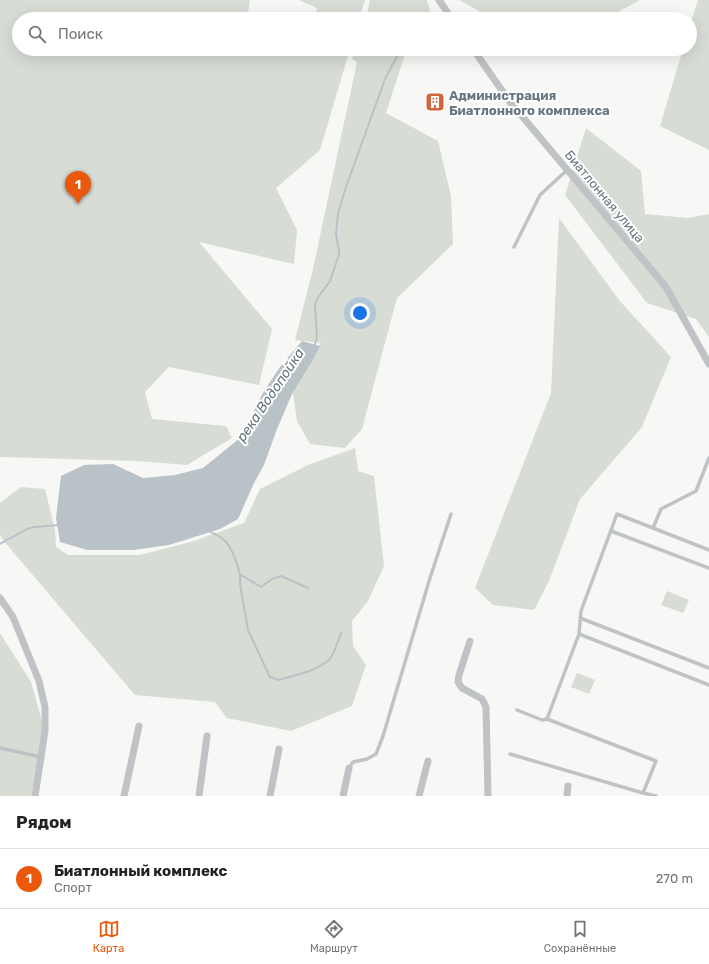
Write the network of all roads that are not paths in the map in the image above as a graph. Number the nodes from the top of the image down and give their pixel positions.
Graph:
1 (439, 0) edge
2 (448, 12) edge
3 (478, 56) edge
4 (567, 170) junction
5 (514, 246) dead end
6 (709, 364) edge
7 (709, 458) edge
8 (451, 514) dead end
9 (653, 528) junction
10 (611, 531) junction
11 (709, 550) edge
12 (709, 568) edge
13 (0, 598) edge
14 (580, 618) junction
15 (579, 634) junction
16 (470, 641) dead end
17 (709, 668) edge
18 (709, 685) edge
19 (517, 710) dead end
20 (547, 718) junction
21 (139, 726) dead end
22 (207, 736) dead end
23 (0, 748) edge
24 (279, 749) dead end
25 (510, 754) dead end
26 (41, 757) junction
27 (428, 761) dead end
28 (349, 768) joint
29 (568, 786) dead end
30 (643, 793) junction
31 (488, 794) edge
32 (34, 796) edge
33 (124, 796) edge
34 (199, 796) edge
35 (270, 796) edge
36 (343, 796) edge
37 (419, 796) edge
38 (566, 796) edge
39 (656, 796) edge

1 - 2 street
3 - 4 street, Биатлонная улица
4 - 5 lane
4 - 6 street, Биатлонная улица
7 - 9 lane
8 - 28 lane
9 - 10 lane
9 - 11 lane
10 - 12 lane
10 - 14 lane
13 - 26 street
14 - 15 lane
14 - 17 lane
15 - 18 lane
15 - 20 lane
16 - 31 street
19 - 20 lane
20 - 30 lane
21 - 33 street
22 - 34 street
23 - 26 lane
24 - 35 street
25 - 30 lane
26 - 32 street
27 - 37 street
28 - 36 street
29 - 38 street
30 - 39 lane

